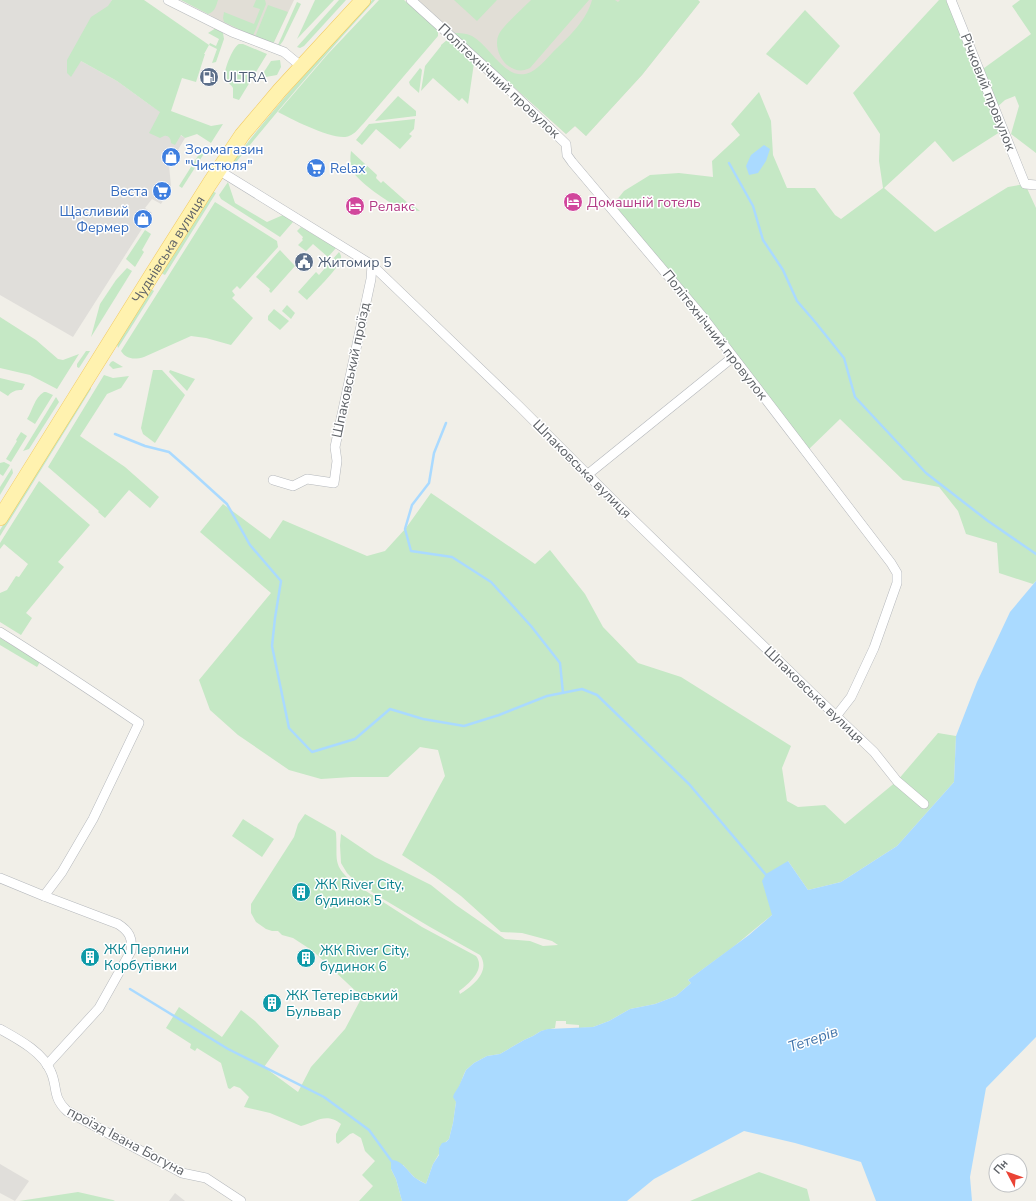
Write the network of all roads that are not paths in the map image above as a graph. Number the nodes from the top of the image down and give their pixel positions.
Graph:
1 (168, 0) edge
2 (355, 0) edge
3 (363, 0) edge
4 (410, 0) edge
5 (951, 0) edge
6 (299, 64) junction
7 (216, 168) junction
8 (1036, 185) edge
9 (372, 265) junction
10 (733, 357) junction
11 (588, 475) junction
12 (273, 480) dead end
13 (0, 507) edge
14 (0, 518) edge
15 (0, 632) edge
16 (837, 715) junction
17 (924, 804) dead end
18 (0, 878) edge
19 (44, 896) junction
20 (0, 1029) edge
21 (47, 1065) junction
22 (241, 1201) edge

1 - 6 street
2 - 6 main road, Чуднівська вулиця
3 - 6 main road, Чуднівська вулиця
4 - 10 street, Політехнічний провулок
5 - 8 street, Річковий провулок
6 - 7 main road, Чуднівська вулиця
7 - 9 street, Шпаковська вулиця
7 - 13 main road, Чуднівська вулиця
7 - 14 main road, Чуднівська вулиця
9 - 11 street, Шпаковська вулиця
9 - 12 street, Шпаковський проїзд
10 - 11 street
10 - 16 street, Політехнічний провулок
11 - 16 street, Шпаковська вулиця
15 - 19 street
16 - 17 street, Шпаковська вулиця
18 - 19 street
19 - 21 street
20 - 21 street, проїзд Івана Богуна
21 - 22 street, проїзд Івана Богуна

